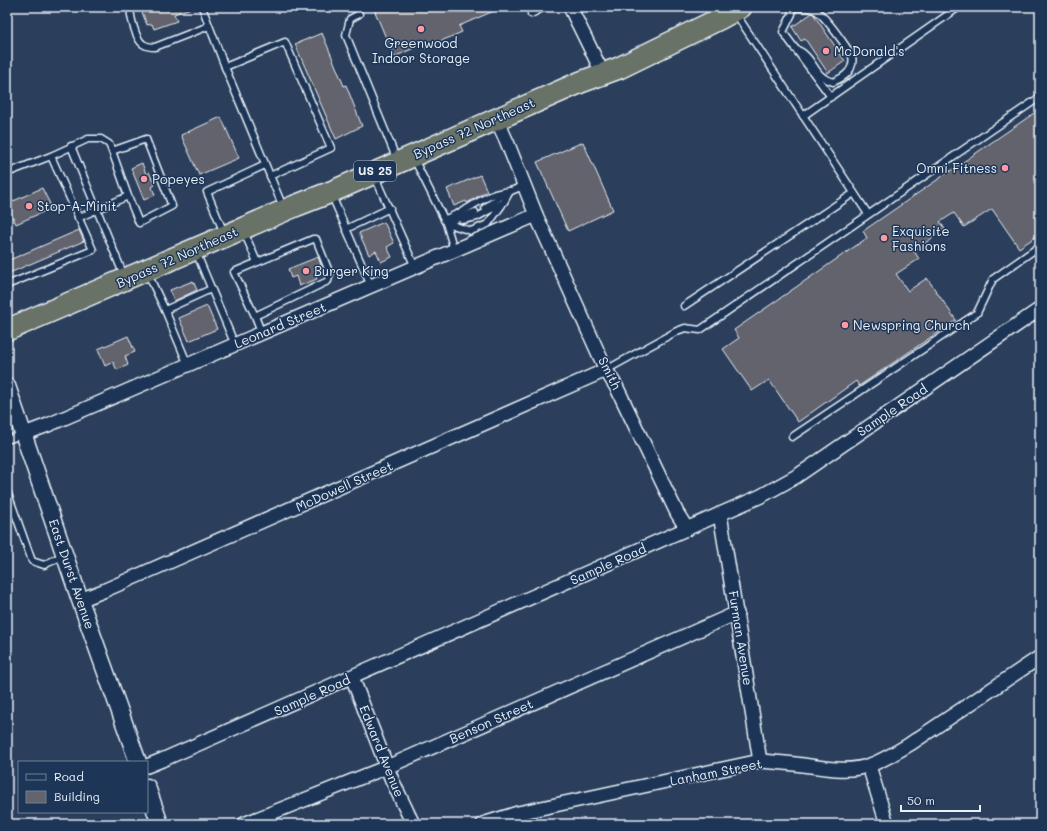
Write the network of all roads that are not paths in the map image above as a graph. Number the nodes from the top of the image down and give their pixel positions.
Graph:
1 (131, 7) edge
2 (202, 7) edge
3 (544, 7) edge
4 (570, 7) edge
5 (793, 7) edge
6 (959, 7) edge
7 (737, 9) edge
8 (359, 14) dead end
9 (531, 14) dead end
10 (209, 26) junction
11 (795, 49) junction
12 (225, 67) junction
13 (603, 74) junction
14 (831, 97) junction
15 (1040, 97) edge
16 (803, 116) junction
17 (496, 118) junction
18 (71, 146) junction
19 (112, 151) junction
20 (51, 156) junction
21 (405, 158) junction
22 (265, 165) junction
23 (374, 172) junction
24 (7, 173) edge
25 (270, 176) junction
26 (525, 185) junction
27 (510, 191) junction
28 (330, 192) junction
29 (854, 193) junction
30 (128, 196) junction
31 (504, 202) junction
32 (390, 208) junction
33 (485, 208) dead end
34 (98, 210) junction
35 (285, 210) junction
36 (474, 212) dead end
37 (868, 214) junction
38 (536, 215) junction
39 (78, 218) junction
40 (445, 221) junction
41 (346, 229) junction
42 (234, 232) junction
43 (1040, 246) edge
44 (194, 250) junction
45 (454, 250) junction
46 (257, 262) junction
47 (415, 267) junction
48 (146, 270) junction
49 (125, 280) junction
50 (7, 285) edge
51 (371, 286) junction
52 (211, 289) junction
53 (684, 306) dead end
54 (1040, 309) edge
55 (165, 310) junction
56 (255, 316) junction
57 (7, 330) edge
58 (262, 334) junction
59 (235, 345) junction
60 (188, 365) junction
61 (606, 370) junction
62 (7, 386) edge
63 (24, 434) junction
64 (792, 437) dead end
65 (7, 440) edge
66 (7, 490) edge
67 (720, 514) junction
68 (688, 529) junction
69 (66, 554) junction
70 (80, 600) junction
71 (737, 613) junction
72 (1040, 657) edge
73 (352, 677) junction
74 (138, 761) edge
75 (760, 762) junction
76 (148, 766) edge
77 (869, 766) junction
78 (387, 767) junction
79 (148, 790) edge
80 (160, 824) edge
81 (244, 824) edge
82 (413, 824) edge
83 (483, 824) edge
84 (888, 824) edge

1 - 10 lane
2 - 10 lane
3 - 9 lane
4 - 13 street
5 - 11 lane
5 - 11 lane
6 - 14 lane
7 - 13 highway, Bypass 72 Northeast / US 25
7 - 16 lane
8 - 21 lane
10 - 12 lane
11 - 14 lane
12 - 22 lane
12 - 25 lane
13 - 17 highway, Bypass 72 Northeast / US 25
14 - 16 lane
15 - 37 lane
16 - 29 lane
17 - 21 highway, Bypass 72 Northeast / US 25
17 - 26 street, Smith
18 - 19 lane
18 - 20 lane
18 - 34 lane
19 - 30 lane
19 - 30 lane
20 - 24 lane
20 - 39 lane
21 - 23 highway, Bypass 72 Northeast / US 25
21 - 40 lane
22 - 25 lane
22 - 42 lane
23 - 28 highway, Bypass 72 Northeast / US 25
23 - 32 lane
25 - 35 lane
26 - 27 lane
26 - 38 street, Smith
27 - 31 lane
27 - 33 lane
27 - 40 lane
28 - 35 highway, Bypass 72 Northeast / US 25
28 - 41 lane
29 - 37 lane
29 - 53 lane
30 - 34 lane
31 - 40 lane
31 - 40 lane
32 - 41 lane
32 - 47 lane
34 - 39 lane
34 - 49 lane
35 - 42 highway, Bypass 72 Northeast / US 25
36 - 40 lane
37 - 61 lane
38 - 45 street, Leonard Street
38 - 61 street, Smith
39 - 50 lane
40 - 45 lane
41 - 51 lane
42 - 44 highway, Bypass 72 Northeast / US 25
42 - 46 lane
43 - 64 lane
44 - 48 highway, Bypass 72 Northeast / US 25
44 - 52 lane
45 - 47 street, Leonard Street
46 - 56 lane
46 - 56 lane
47 - 51 street, Leonard Street
48 - 49 highway, Bypass 72 Northeast / US 25
48 - 55 lane
49 - 57 highway, Bypass 72 Northeast / US 25
51 - 58 street, Leonard Street
52 - 55 lane
52 - 59 lane
54 - 67 street, Sample Road
55 - 60 lane
56 - 58 lane
58 - 59 street, Leonard Street
59 - 60 street, Leonard Street
60 - 63 street, Leonard Street
61 - 68 street, Smith
61 - 70 street, McDowell Street
62 - 63 street, East Durst Avenue
63 - 65 lane
63 - 69 street, East Durst Avenue
66 - 69 lane
67 - 68 street, Sample Road
67 - 71 street, Furman Avenue
68 - 73 street, Sample Road
69 - 70 street, East Durst Avenue
70 - 74 street, East Durst Avenue
71 - 75 street, Furman Avenue
71 - 78 street, Benson Street
72 - 77 street, Lanham Street
73 - 76 street, Sample Road
73 - 78 street, Edward Avenue
75 - 77 street, Lanham Street
75 - 83 street, Lanham Street
77 - 84 street
78 - 81 street, Benson Street
78 - 82 street, Edward Avenue
79 - 80 street

